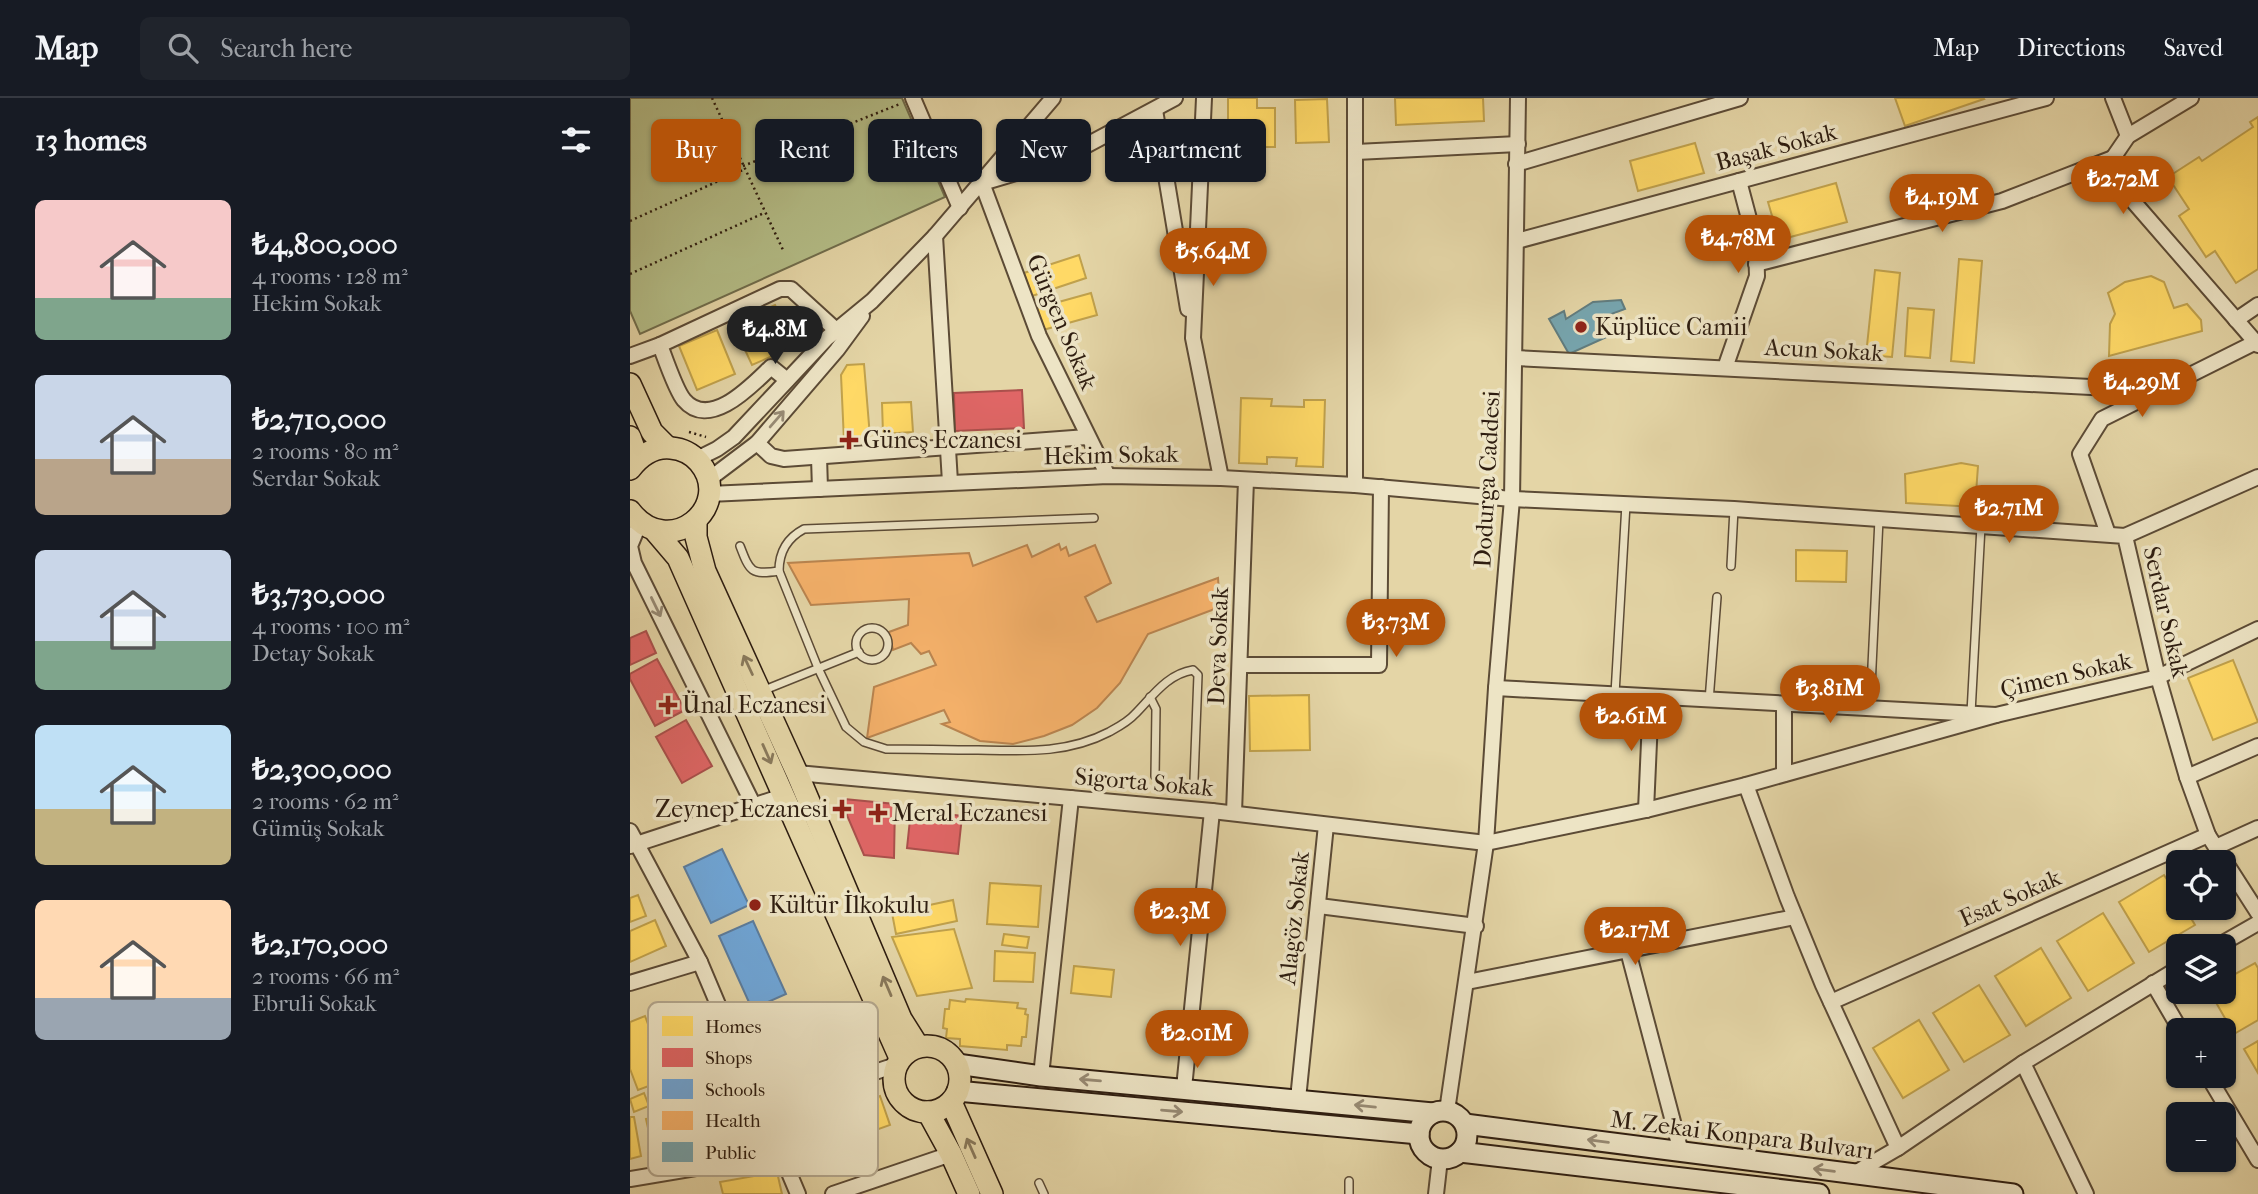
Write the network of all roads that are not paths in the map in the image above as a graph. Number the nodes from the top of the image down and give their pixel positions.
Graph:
1 (1054, 98) edge
2 (1175, 98) edge
3 (1204, 98) edge
4 (1355, 98) edge
5 (1518, 98) edge
6 (1741, 98) edge
7 (2046, 98) edge
8 (2113, 98) edge
9 (2191, 98) edge
10 (913, 99) edge
11 (1155, 110) junction
12 (2127, 136) junction
13 (1518, 144) junction
14 (1356, 152) junction
15 (2113, 158) junction
16 (1516, 164) junction
17 (1739, 181) junction
18 (982, 183) junction
19 (960, 208) junction
20 (935, 236) junction
21 (1517, 240) junction
22 (1756, 264) junction
23 (872, 300) junction
24 (2258, 305) edge
25 (2236, 320) junction
26 (836, 330) junction
27 (1193, 338) junction
28 (2257, 343) edge
29 (660, 345) junction
30 (630, 356) edge
31 (1516, 358) junction
32 (1725, 368) junction
33 (787, 380) junction
34 (630, 384) edge
35 (2157, 393) junction
36 (1087, 437) junction
37 (630, 438) edge
38 (757, 443) junction
39 (667, 447) junction
40 (947, 447) junction
41 (819, 457) junction
42 (696, 459) junction
43 (634, 464) edge
44 (1108, 476) junction
45 (2258, 477) edge
46 (1221, 478) junction
47 (1246, 480) junction
48 (950, 482) junction
49 (1355, 485) junction
50 (709, 487) junction
51 (1381, 487) junction
52 (820, 489) junction
53 (1512, 499) junction
54 (1626, 504) junction
55 (1734, 509) junction
56 (1094, 518) dead end
57 (1879, 519) junction
58 (638, 520) edge
59 (696, 521) junction
60 (1981, 526) junction
61 (2108, 534) junction
62 (2125, 536) junction
63 (740, 547) dead end
64 (1731, 566) dead end
65 (779, 571) junction
66 (1717, 597) dead end
67 (2258, 629) edge
68 (859, 652) junction
69 (1241, 665) junction
70 (818, 668) junction
71 (2158, 677) junction
72 (1496, 688) junction
73 (760, 692) junction
74 (1615, 695) junction
75 (1150, 697) junction
76 (1651, 697) junction
77 (1709, 701) junction
78 (1784, 705) junction
79 (1870, 709) junction
80 (1970, 714) junction
81 (1996, 715) junction
82 (2258, 746) edge
83 (797, 774) junction
84 (1784, 774) junction
85 (1155, 776) dead end
86 (2187, 777) junction
87 (1194, 780) dead end
88 (1746, 785) junction
89 (786, 795) junction
90 (1071, 798) junction
91 (754, 806) junction
92 (1646, 810) junction
93 (1212, 811) junction
94 (1234, 813) junction
95 (1326, 825) junction
96 (2258, 828) edge
97 (2208, 835) junction
98 (633, 840) edge
99 (1486, 843) junction
100 (2216, 848) junction
101 (1319, 906) junction
102 (2258, 913) edge
103 (1795, 917) junction
104 (2258, 923) edge
105 (1476, 926) junction
106 (2236, 936) edge
107 (1628, 951) junction
108 (700, 961) junction
109 (2166, 976) edge
110 (631, 980) edge
111 (1467, 982) junction
112 (2152, 984) junction
113 (717, 1002) edge
114 (1831, 1002) junction
115 (2173, 1018) edge
116 (905, 1057) junction
117 (2023, 1063) junction
118 (957, 1064) junction
119 (878, 1067) edge
120 (1041, 1076) junction
121 (1184, 1088) junction
122 (2215, 1088) edge
123 (954, 1097) junction
124 (1298, 1099) junction
125 (928, 1112) junction
126 (1440, 1112) junction
127 (1465, 1124) junction
128 (1419, 1134) junction
129 (1898, 1148) junction
130 (1460, 1152) junction
131 (1681, 1152) junction
132 (951, 1154) junction
133 (1440, 1159) junction
134 (2258, 1160) edge
135 (1855, 1173) junction
136 (648, 1176) edge
137 (790, 1176) edge
138 (630, 1179) edge
139 (1349, 1181) dead end
140 (1039, 1183) dead end
141 (798, 1194) edge
142 (833, 1194) edge
143 (968, 1194) edge
144 (992, 1194) edge
145 (1044, 1194) edge
146 (1349, 1194) edge
147 (1436, 1194) edge
148 (1819, 1194) edge
149 (2013, 1194) edge
150 (2086, 1194) edge

1 - 18 street
2 - 11 street
3 - 27 street
4 - 14 street
5 - 13 street, Dodurga Caddesi
6 - 16 street
7 - 17 street, Başak Sokak
8 - 12 street
9 - 12 street
10 - 19 street
11 - 18 street
11 - 27 street
12 - 15 street
13 - 14 street
13 - 16 street, Dodurga Caddesi
14 - 49 street
15 - 22 street
15 - 25 street
16 - 21 street, Dodurga Caddesi
17 - 21 street, Başak Sokak
17 - 22 street
18 - 19 street
18 - 36 street, Gürgen Sokak
19 - 20 street
20 - 23 street
20 - 40 street
21 - 31 street, Dodurga Caddesi
22 - 32 street
23 - 26 street
38 -> 23 street
24 - 25 street
25 - 28 street
26 - 29 street
26 - 33 street
27 - 46 street
28 - 35 street
29 - 30 street
29 - 33 street
31 - 32 street, Acun Sokak
31 - 53 street, Dodurga Caddesi
32 - 35 street, Acun Sokak
33 - 42 street
34 - 39 main road
35 - 61 street
36 - 40 street
36 - 44 street, Gürgen Sokak
37 - 43 main road
38 - 41 street
38 - 50 street
39 - 42 main road
39 - 43 main road
40 - 41 street
40 - 48 street
41 - 52 street
42 - 50 main road
44 - 46 street, Hekim Sokak
44 - 48 street, Hekim Sokak
45 - 62 street
46 - 47 street, Hekim Sokak
47 - 49 street, Hekim Sokak
47 - 69 street, Deva Sokak
48 - 52 street, Hekim Sokak
49 - 51 street, Hekim Sokak
50 - 52 street, Hekim Sokak
50 - 59 main road
51 - 53 street, Hekim Sokak
51 - 69 street
53 - 54 street, Serdar Sokak
53 - 72 street, Dodurga Caddesi
54 - 55 street, Serdar Sokak
54 - 74 lane
55 - 57 street, Serdar Sokak
55 - 64 lane
56 - 65 lane
57 - 60 street, Serdar Sokak
57 - 79 lane
58 - 59 main road
58 -> 89 main road
58 -> 91 street
73 -> 59 main road
60 - 61 street, Serdar Sokak
60 - 80 lane
61 - 62 street, Serdar Sokak
62 - 71 street, Serdar Sokak
63 - 65 lane
65 - 70 lane
66 - 77 lane
67 - 71 street, Çimen Sokak
68 - 68 lane
68 - 70 lane
69 - 94 street, Deva Sokak
70 - 73 lane
70 - 75 lane
71 - 81 street, Çimen Sokak
71 - 86 street, Serdar Sokak
72 - 74 street, Çimen Sokak
72 - 99 street, Dodurga Caddesi
73 - 83 main road
74 - 76 street, Çimen Sokak
75 - 85 lane
75 - 87 lane
76 - 77 street, Çimen Sokak
76 - 92 street
77 - 78 street, Çimen Sokak
78 - 79 street, Çimen Sokak
78 - 84 street
79 - 80 street, Çimen Sokak
80 - 81 street, Çimen Sokak
81 - 84 street, Sigorta Sokak
82 - 86 street
83 - 90 street, Sigorta Sokak
116 -> 83 main road
84 - 88 street, Sigorta Sokak
86 - 97 street, Serdar Sokak
88 - 92 street, Sigorta Sokak
88 - 103 street
89 - 91 street
89 - 116 main road
90 - 93 street, Sigorta Sokak
90 - 120 street
91 - 98 street
92 - 99 street, Sigorta Sokak
93 - 94 street, Sigorta Sokak
93 - 121 street
94 - 95 street, Sigorta Sokak
95 - 99 street, Sigorta Sokak
95 - 101 street, Alagöz Sokak
96 - 100 street
97 - 100 street, Serdar Sokak
97 - 114 street, Esat Sokak
98 - 108 street
99 - 105 street, Dodurga Caddesi
100 - 102 street, Serdar Sokak
101 - 105 street
101 - 124 street, Alagöz Sokak
103 - 107 street
103 - 114 street
104 - 106 street
105 - 111 street, Dodurga Caddesi
107 - 111 street
107 - 131 street
108 - 110 street
108 - 113 street
109 - 112 street
111 - 126 street, Dodurga Caddesi
112 - 115 street
112 - 117 street
114 - 129 street
116 - 118 main road
116 - 119 street
116 - 125 main road
117 - 129 street
117 - 150 street
118 - 120 main road
118 - 123 main road
121 -> 120 main road
121 - 124 main road
122 - 134 street
123 - 125 main road
123 -> 128 main road
144 -> 123 main road
126 -> 124 main road
125 - 132 main road
126 - 127 main road
126 - 128 main road
127 - 130 main road
131 -> 127 main road, M. Zekai Konpara Bulvarı
128 - 133 main road
129 - 135 street
130 - 133 main road
130 - 148 main road, M. Zekai Konpara Bulvarı
135 -> 131 main road, M. Zekai Konpara Bulvarı
132 - 142 street
132 - 143 main road
133 - 147 street
135 - 149 main road, M. Zekai Konpara Bulvarı
136 - 138 street
137 - 141 street
139 - 146 lane
140 - 145 lane

